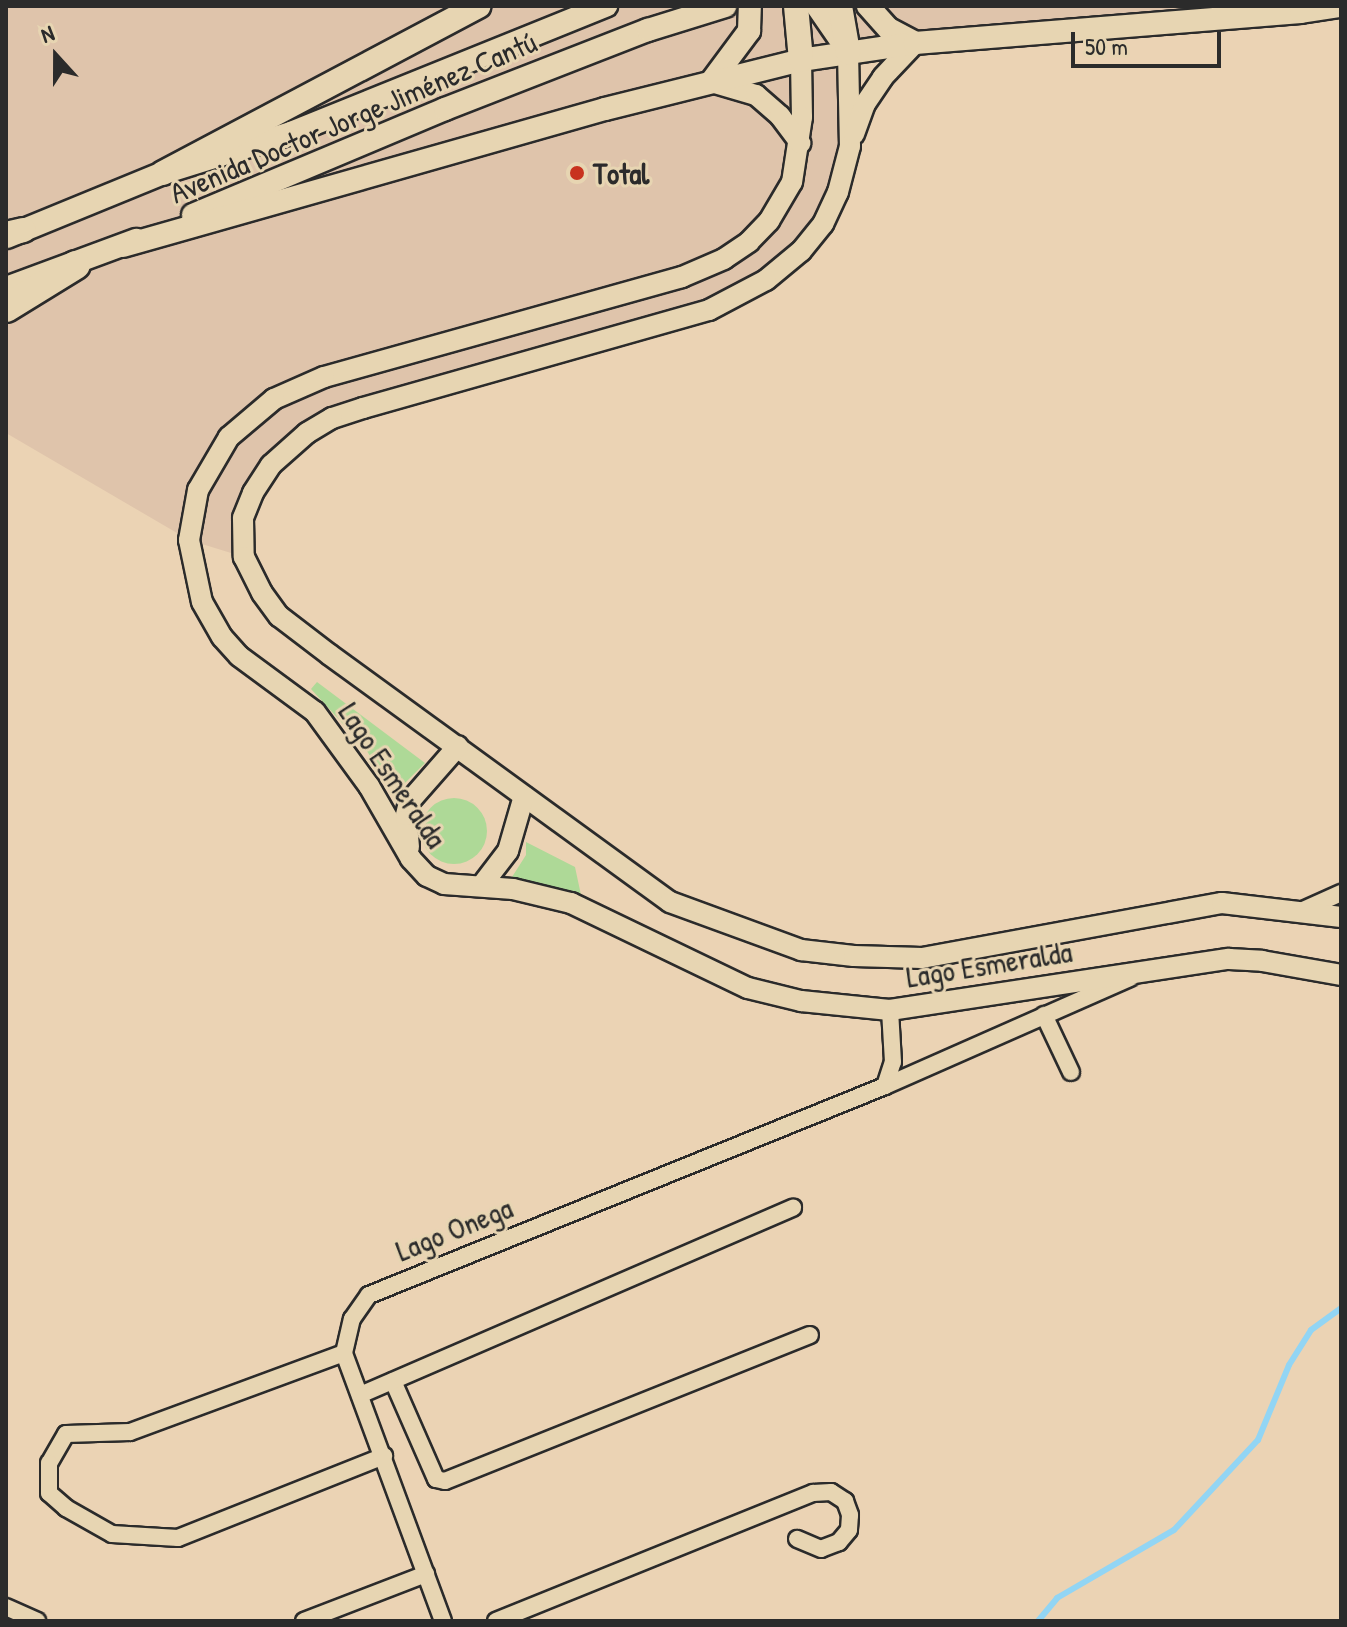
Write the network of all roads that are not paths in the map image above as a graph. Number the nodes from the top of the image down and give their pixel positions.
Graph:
1 (479, 6) edge
2 (606, 6) edge
3 (750, 6) edge
4 (796, 6) edge
5 (817, 6) edge
6 (840, 6) edge
7 (868, 6) edge
8 (1339, 6) edge
9 (718, 8) edge
10 (915, 43) junction
11 (848, 52) junction
12 (801, 60) junction
13 (711, 82) junction
14 (800, 143) junction
15 (850, 146) junction
16 (163, 173) junction
17 (12, 234) edge
18 (123, 246) junction
19 (76, 265) junction
20 (6, 288) edge
21 (6, 308) edge
22 (458, 746) junction
23 (524, 796) junction
24 (409, 802) junction
25 (381, 806) junction
26 (411, 859) junction
27 (482, 885) junction
28 (1341, 893) edge
29 (1303, 910) junction
30 (1341, 917) edge
31 (1156, 967) junction
32 (1341, 975) edge
33 (890, 1010) junction
34 (1044, 1015) junction
35 (1071, 1072) dead end
36 (885, 1086) junction
37 (793, 1208) dead end
38 (810, 1335) dead end
39 (344, 1353) junction
40 (393, 1381) junction
41 (360, 1395) junction
42 (384, 1456) junction
43 (797, 1539) dead end
44 (426, 1574) junction
45 (6, 1607) edge
46 (37, 1621) edge
47 (304, 1621) edge
48 (443, 1621) edge
49 (496, 1621) edge

1 - 16 main road
2 - 16 main road, Avenida Doctor Jorge Jiménez Cantú
3 - 13 main road
4 - 12 main road
5 - 11 main road
6 - 11 main road
7 - 10 main road
8 - 10 main road
9 - 18 main road, Avenida Doctor Jorge Jiménez Cantú
10 - 11 main road
10 - 15 street
11 - 12 main road
11 - 15 street, Lago Esmeralda
12 - 13 main road
12 - 14 street, Lago Esmeralda
13 - 14 street
13 - 18 main road
14 - 25 street, Lago Esmeralda
15 - 22 street, Lago Esmeralda
16 - 17 main road, Avenida Doctor Jorge Jiménez Cantú
18 - 19 main road, Avenida Doctor Jorge Jiménez Cantú
19 - 20 main road, Avenida Doctor Jorge Jiménez Cantú
19 - 21 highway
22 - 23 street, Lago Esmeralda
22 - 24 street
23 - 27 street
23 - 29 street, Lago Esmeralda
24 - 25 street
24 - 26 street
25 - 26 street, Lago Esmeralda
26 - 27 street, Lago Esmeralda
27 - 33 street, Lago Esmeralda
28 - 29 street
29 - 30 street, Lago Esmeralda
31 - 32 street, Lago Esmeralda
31 - 33 street, Lago Esmeralda
31 - 34 street, Lago Onega
33 - 36 street
34 - 35 street
34 - 36 street, Lago Onega
36 - 39 street, Lago Onega
37 - 40 street
38 - 40 street
39 - 41 street
39 - 42 street
40 - 41 street
41 - 42 street
42 - 44 street
43 - 49 street
44 - 47 street
44 - 48 street
45 - 46 street

